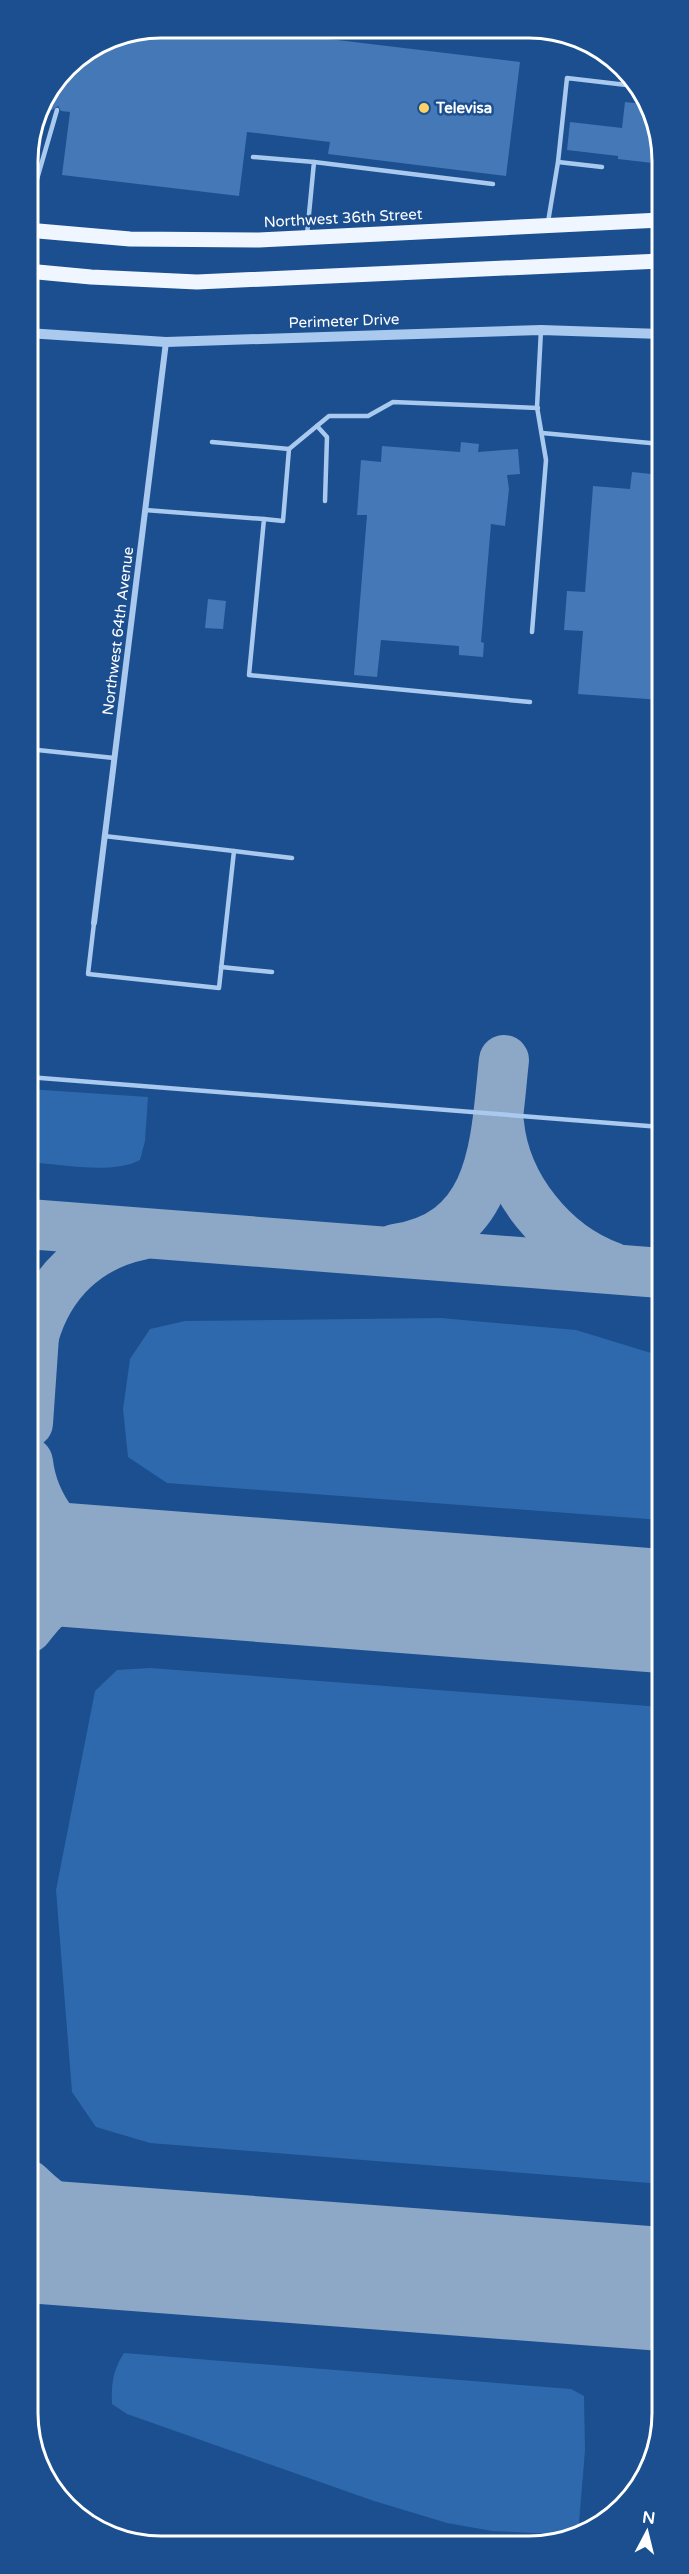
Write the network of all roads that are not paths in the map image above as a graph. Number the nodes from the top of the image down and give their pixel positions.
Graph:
1 (626, 85) edge
2 (57, 110) dead end
3 (253, 158) dead end
4 (314, 162) junction
5 (558, 162) junction
6 (602, 167) dead end
7 (38, 180) edge
8 (493, 184) dead end
9 (652, 220) edge
10 (548, 225) junction
11 (38, 231) edge
12 (307, 238) junction
13 (652, 261) edge
14 (38, 272) edge
15 (541, 330) junction
16 (38, 334) edge
17 (652, 334) edge
18 (166, 342) junction
19 (538, 408) junction
20 (317, 426) junction
21 (542, 433) junction
22 (213, 442) dead end
23 (652, 443) edge
24 (290, 449) junction
25 (325, 501) dead end
26 (145, 510) junction
27 (264, 519) junction
28 (532, 632) dead end
29 (530, 702) dead end
30 (38, 750) edge
31 (114, 758) junction
32 (104, 836) junction
33 (234, 851) junction
34 (292, 858) dead end
35 (94, 922) joint
36 (221, 967) junction
37 (272, 972) dead end
38 (38, 1078) edge
39 (652, 1126) edge

1 - 5 lane
2 - 7 lane
3 - 4 lane
4 - 8 lane
4 - 12 lane
5 - 6 lane
5 - 10 lane
9 - 10 main road, Northwest 36th Street
10 - 12 main road, Northwest 36th Street
11 - 12 main road, Northwest 36th Street
13 - 14 main road
15 - 17 street, Perimeter Drive
15 - 18 street, Perimeter Drive
15 - 19 lane
16 - 18 street, Perimeter Drive
18 - 26 street, Northwest 64th Avenue
19 - 20 lane
19 - 21 lane
20 - 24 lane
20 - 25 lane
21 - 23 lane
21 - 28 lane
22 - 24 lane
24 - 27 lane
26 - 27 lane
26 - 31 street, Northwest 64th Avenue
27 - 29 lane
30 - 31 lane
31 - 32 street, Northwest 64th Avenue
32 - 33 lane
32 - 35 street, Northwest 64th Avenue
33 - 34 lane
33 - 36 lane
35 - 36 lane
36 - 37 lane
38 - 39 lane

